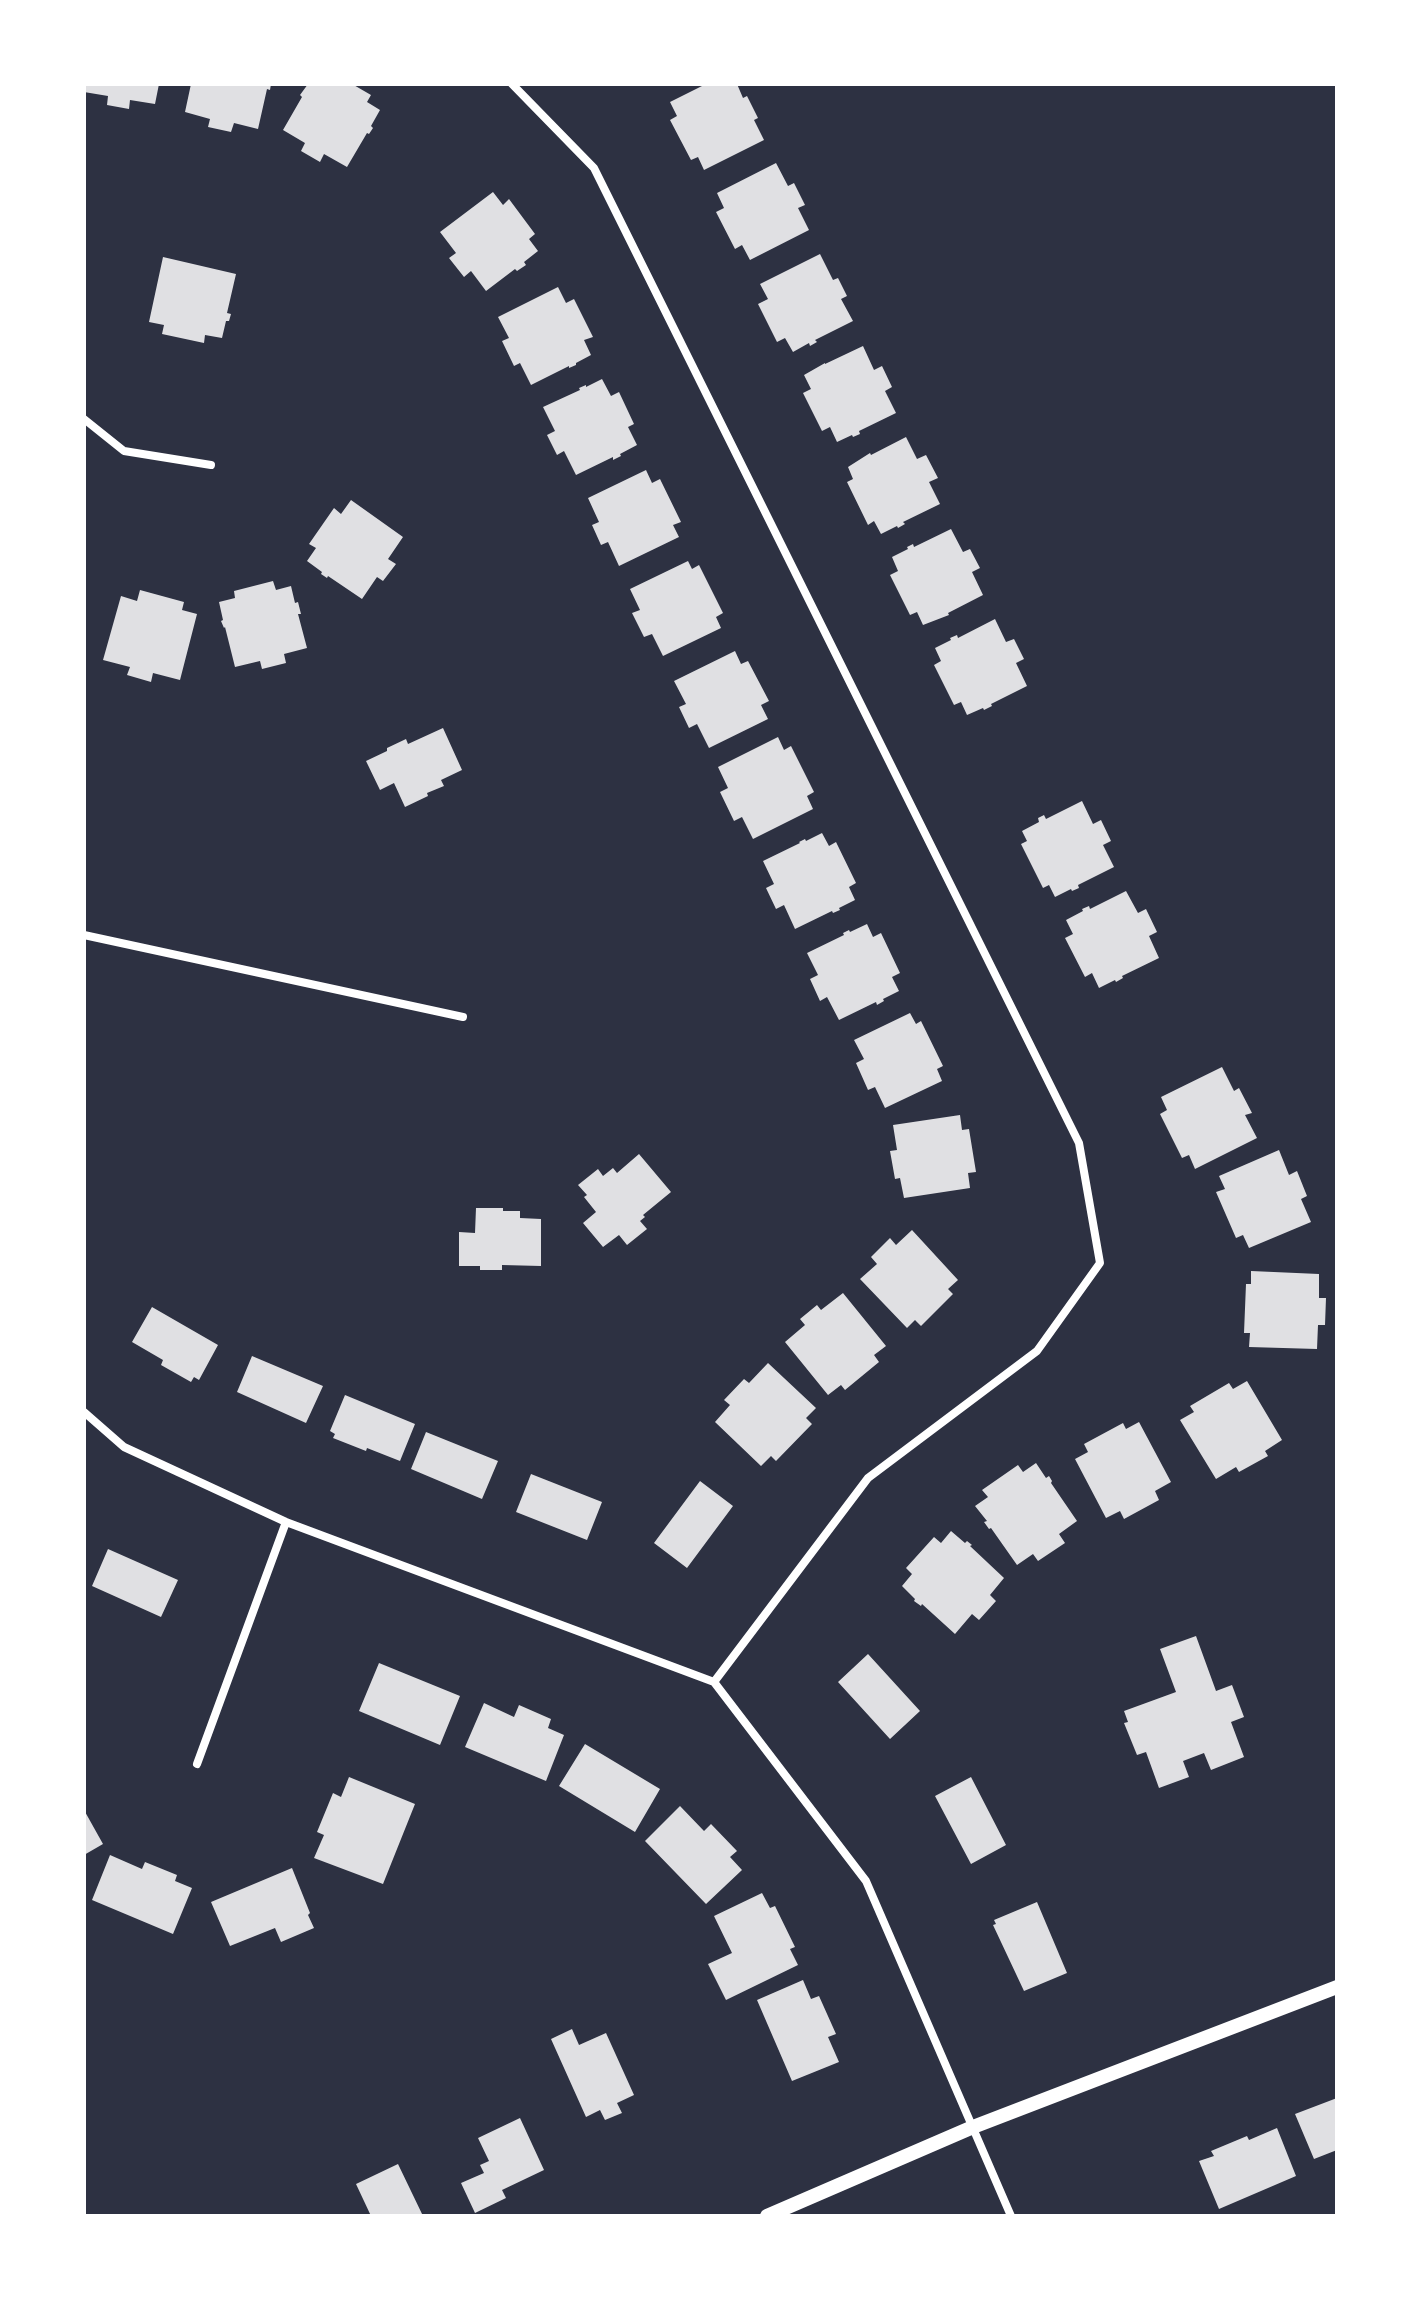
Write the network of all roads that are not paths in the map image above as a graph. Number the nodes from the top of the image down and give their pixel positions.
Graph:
1 (512, 84) edge
2 (84, 419) edge
3 (211, 465) dead end
4 (84, 935) edge
5 (463, 1017) dead end
6 (84, 1412) edge
7 (286, 1522) junction
8 (714, 1682) junction
9 (197, 1764) dead end
10 (1337, 1987) edge
11 (973, 2127) junction
12 (767, 2216) edge
13 (1011, 2216) edge

1 - 8 street
2 - 3 street
4 - 5 street
6 - 7 street
7 - 8 street
7 - 9 street
8 - 11 street
10 - 11 street
11 - 12 street
11 - 13 street

